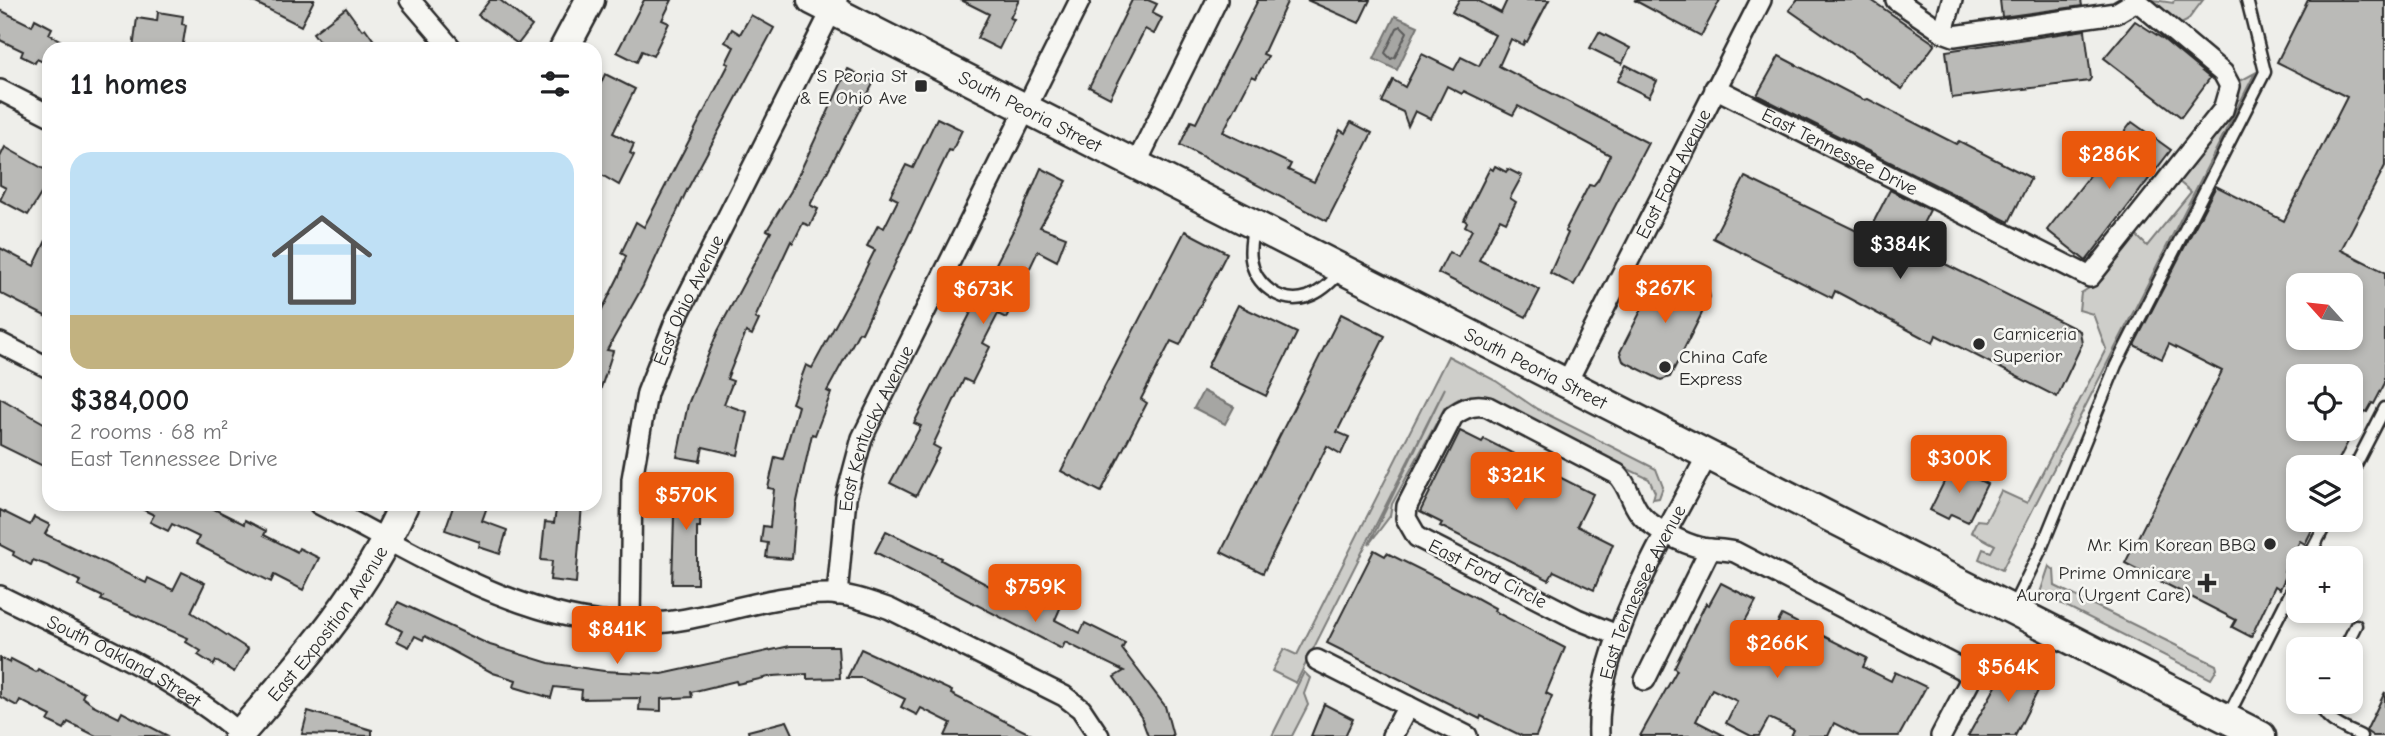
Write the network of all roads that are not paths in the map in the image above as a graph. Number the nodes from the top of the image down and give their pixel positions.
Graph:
1 (410, 0) edge
2 (590, 0) edge
3 (1080, 0) edge
4 (1217, 0) edge
5 (1761, 0) edge
6 (1896, 0) edge
7 (1952, 0) edge
8 (2138, 0) edge
9 (2247, 0) edge
10 (827, 3) edge
11 (1943, 32) junction
12 (446, 42) edge
13 (569, 42) edge
14 (1715, 88) junction
15 (0, 90) edge
16 (1026, 108) junction
17 (42, 111) edge
18 (1136, 163) junction
19 (1253, 223) junction
20 (1344, 269) junction
21 (0, 343) edge
22 (42, 364) edge
23 (1566, 384) junction
24 (2385, 408) edge
25 (2361, 455) edge
26 (1707, 456) junction
27 (333, 511) edge
28 (401, 511) edge
29 (1668, 532) junction
30 (388, 539) junction
31 (1710, 549) junction
32 (837, 595) junction
33 (0, 596) edge
34 (2286, 602) edge
35 (2011, 609) junction
36 (630, 624) junction
37 (2356, 625) dead end
38 (1617, 635) junction
39 (2350, 637) edge
40 (1317, 660) dead end
41 (1645, 680) dead end
42 (1408, 706) junction
43 (2326, 714) edge
44 (2227, 719) junction
45 (240, 735) edge
46 (1099, 736) edge
47 (1392, 736) edge
48 (1467, 736) edge
49 (1599, 736) edge
50 (1941, 736) edge
51 (2261, 736) edge
52 (2361, 736) edge

1 - 12 street
2 - 13 main road
3 - 16 street, East Kentucky Avenue
4 - 18 street
5 - 14 street, East Ford Avenue
6 - 11 street
7 - 11 street
8 - 11 street
8 - 14 street, East Tennessee Drive
9 - 35 lane
10 - 16 main road, South Peoria Street
10 - 36 street, East Ohio Avenue
14 - 23 street, East Ford Avenue
15 - 17 street
16 - 18 main road, South Peoria Street
16 - 32 street, East Kentucky Avenue
18 - 19 main road, South Peoria Street
19 - 20 main road, South Peoria Street
19 - 20 lane
20 - 23 main road, South Peoria Street
21 - 22 street
23 - 26 main road, South Peoria Street
24 - 25 lane
26 - 29 street, East Tennessee Avenue
26 - 35 main road, South Peoria Street
27 - 30 street
28 - 30 main road, East Exposition Avenue
29 - 31 street, East Ford Circle
29 - 38 street, East Tennessee Avenue
29 - 38 street, East Ford Circle
30 - 36 street
30 - 45 main road, East Exposition Avenue
31 - 41 street
31 - 50 street, East Ford Circle
32 - 36 street
32 - 46 street
33 - 45 street, South Oakland Street
34 - 44 lane
35 - 44 main road, South Peoria Street
37 - 39 lane
38 - 49 street, East Tennessee Avenue
40 - 42 street
42 - 47 street
42 - 48 street
43 - 52 lane
44 - 51 main road, South Peoria Street

